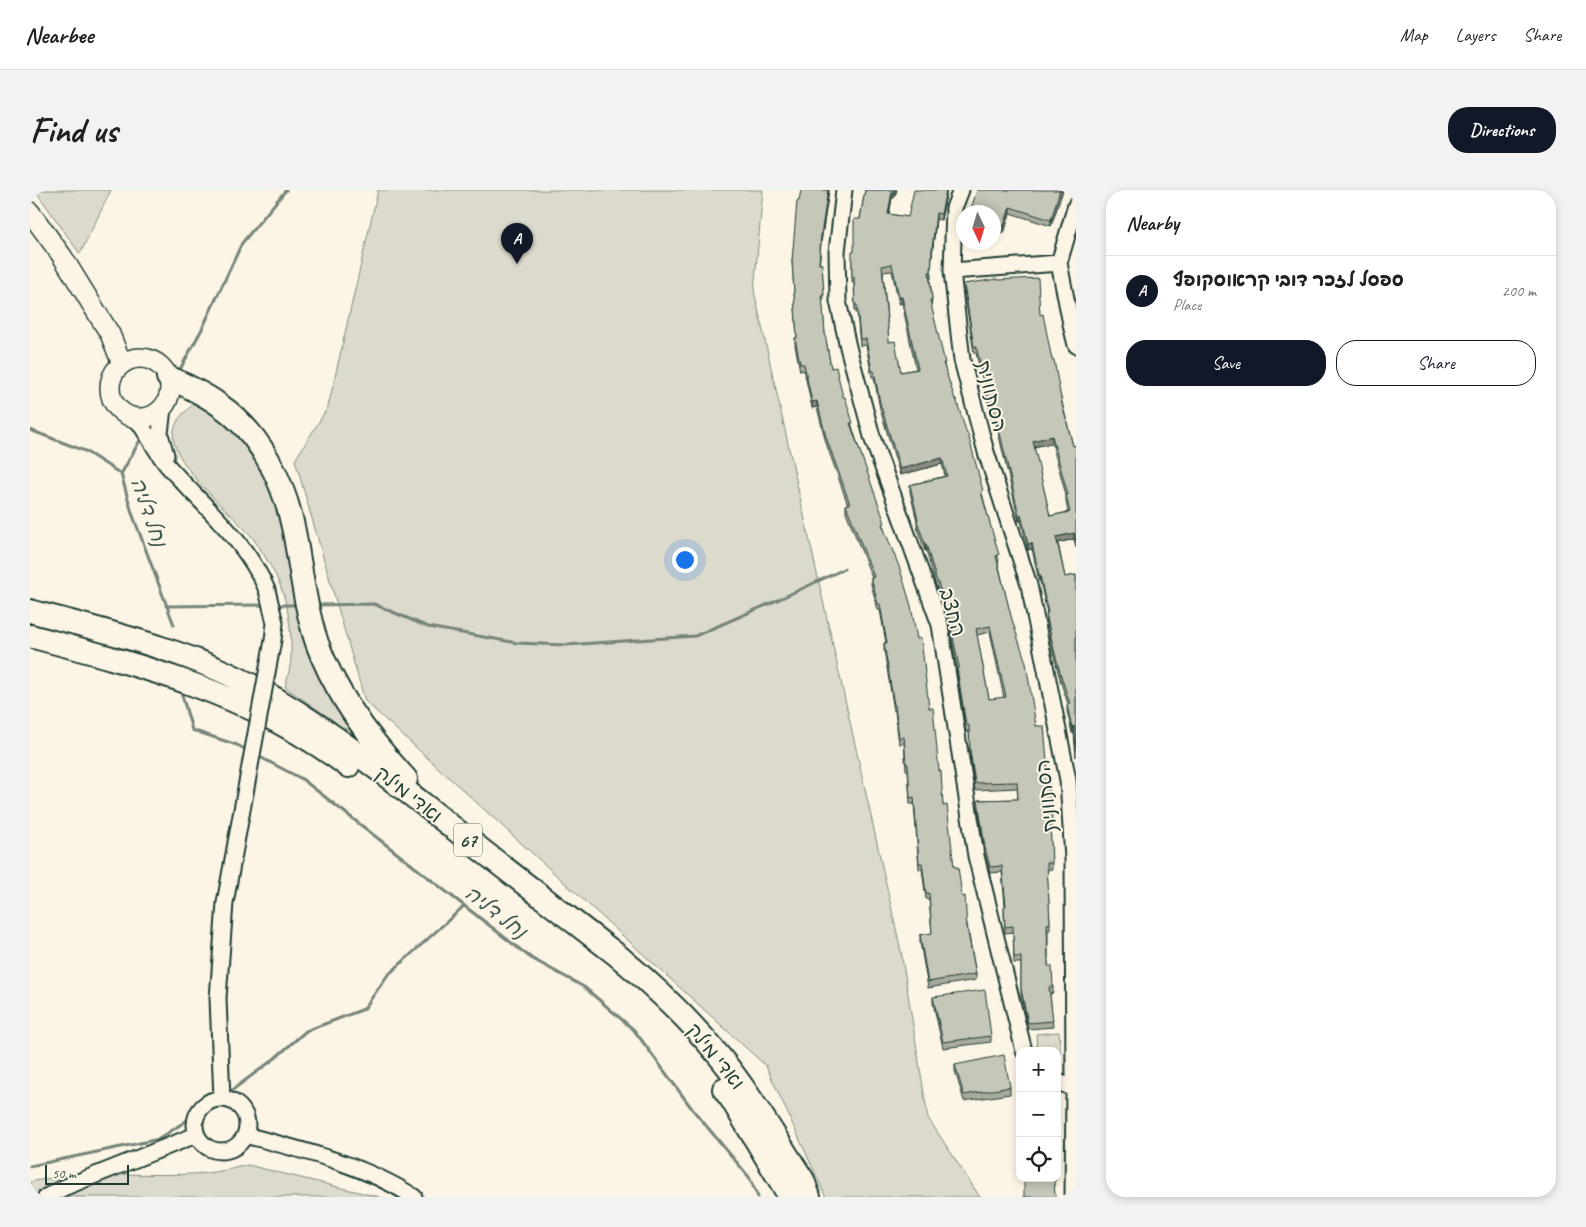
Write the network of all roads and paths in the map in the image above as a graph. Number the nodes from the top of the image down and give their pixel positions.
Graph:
1 (844, 190) edge
2 (961, 190) edge
3 (1076, 205) edge
4 (30, 212) edge
5 (1059, 263) junction
6 (952, 271) junction
7 (1076, 345) edge
8 (129, 361) junction
9 (168, 376) junction
10 (162, 408) junction
11 (135, 417) junction
12 (178, 476) junction
13 (30, 611) edge
14 (30, 636) edge
15 (485, 853) junction
16 (1023, 1047) edge
17 (1061, 1083) edge
18 (1074, 1089) junction
19 (222, 1099) junction
20 (245, 1135) junction
21 (196, 1136) junction
22 (46, 1197) edge
23 (414, 1197) edge
24 (790, 1197) edge
25 (809, 1197) edge
26 (1073, 1197) edge

1 - 16 street, החצב
2 - 6 street
3 - 5 street
4 - 8 main road
5 - 6 street
5 - 7 street
6 - 18 street, הסתוונית
8 - 9 main road
8 - 11 main road
9 - 10 main road
9 - 15 highway
10 - 11 main road
10 - 12 street
11 - 12 street
12 - 19 street, bridge
13 - 15 highway, ואדי מילק / 67
14 - 24 highway, ואדי מילק / 67
15 - 25 highway, ואדי מילק / 67
17 - 18 street
18 - 26 street, הסתוונית
19 - 20 street
19 - 21 street
20 - 21 street
20 - 23 street
21 - 22 street

